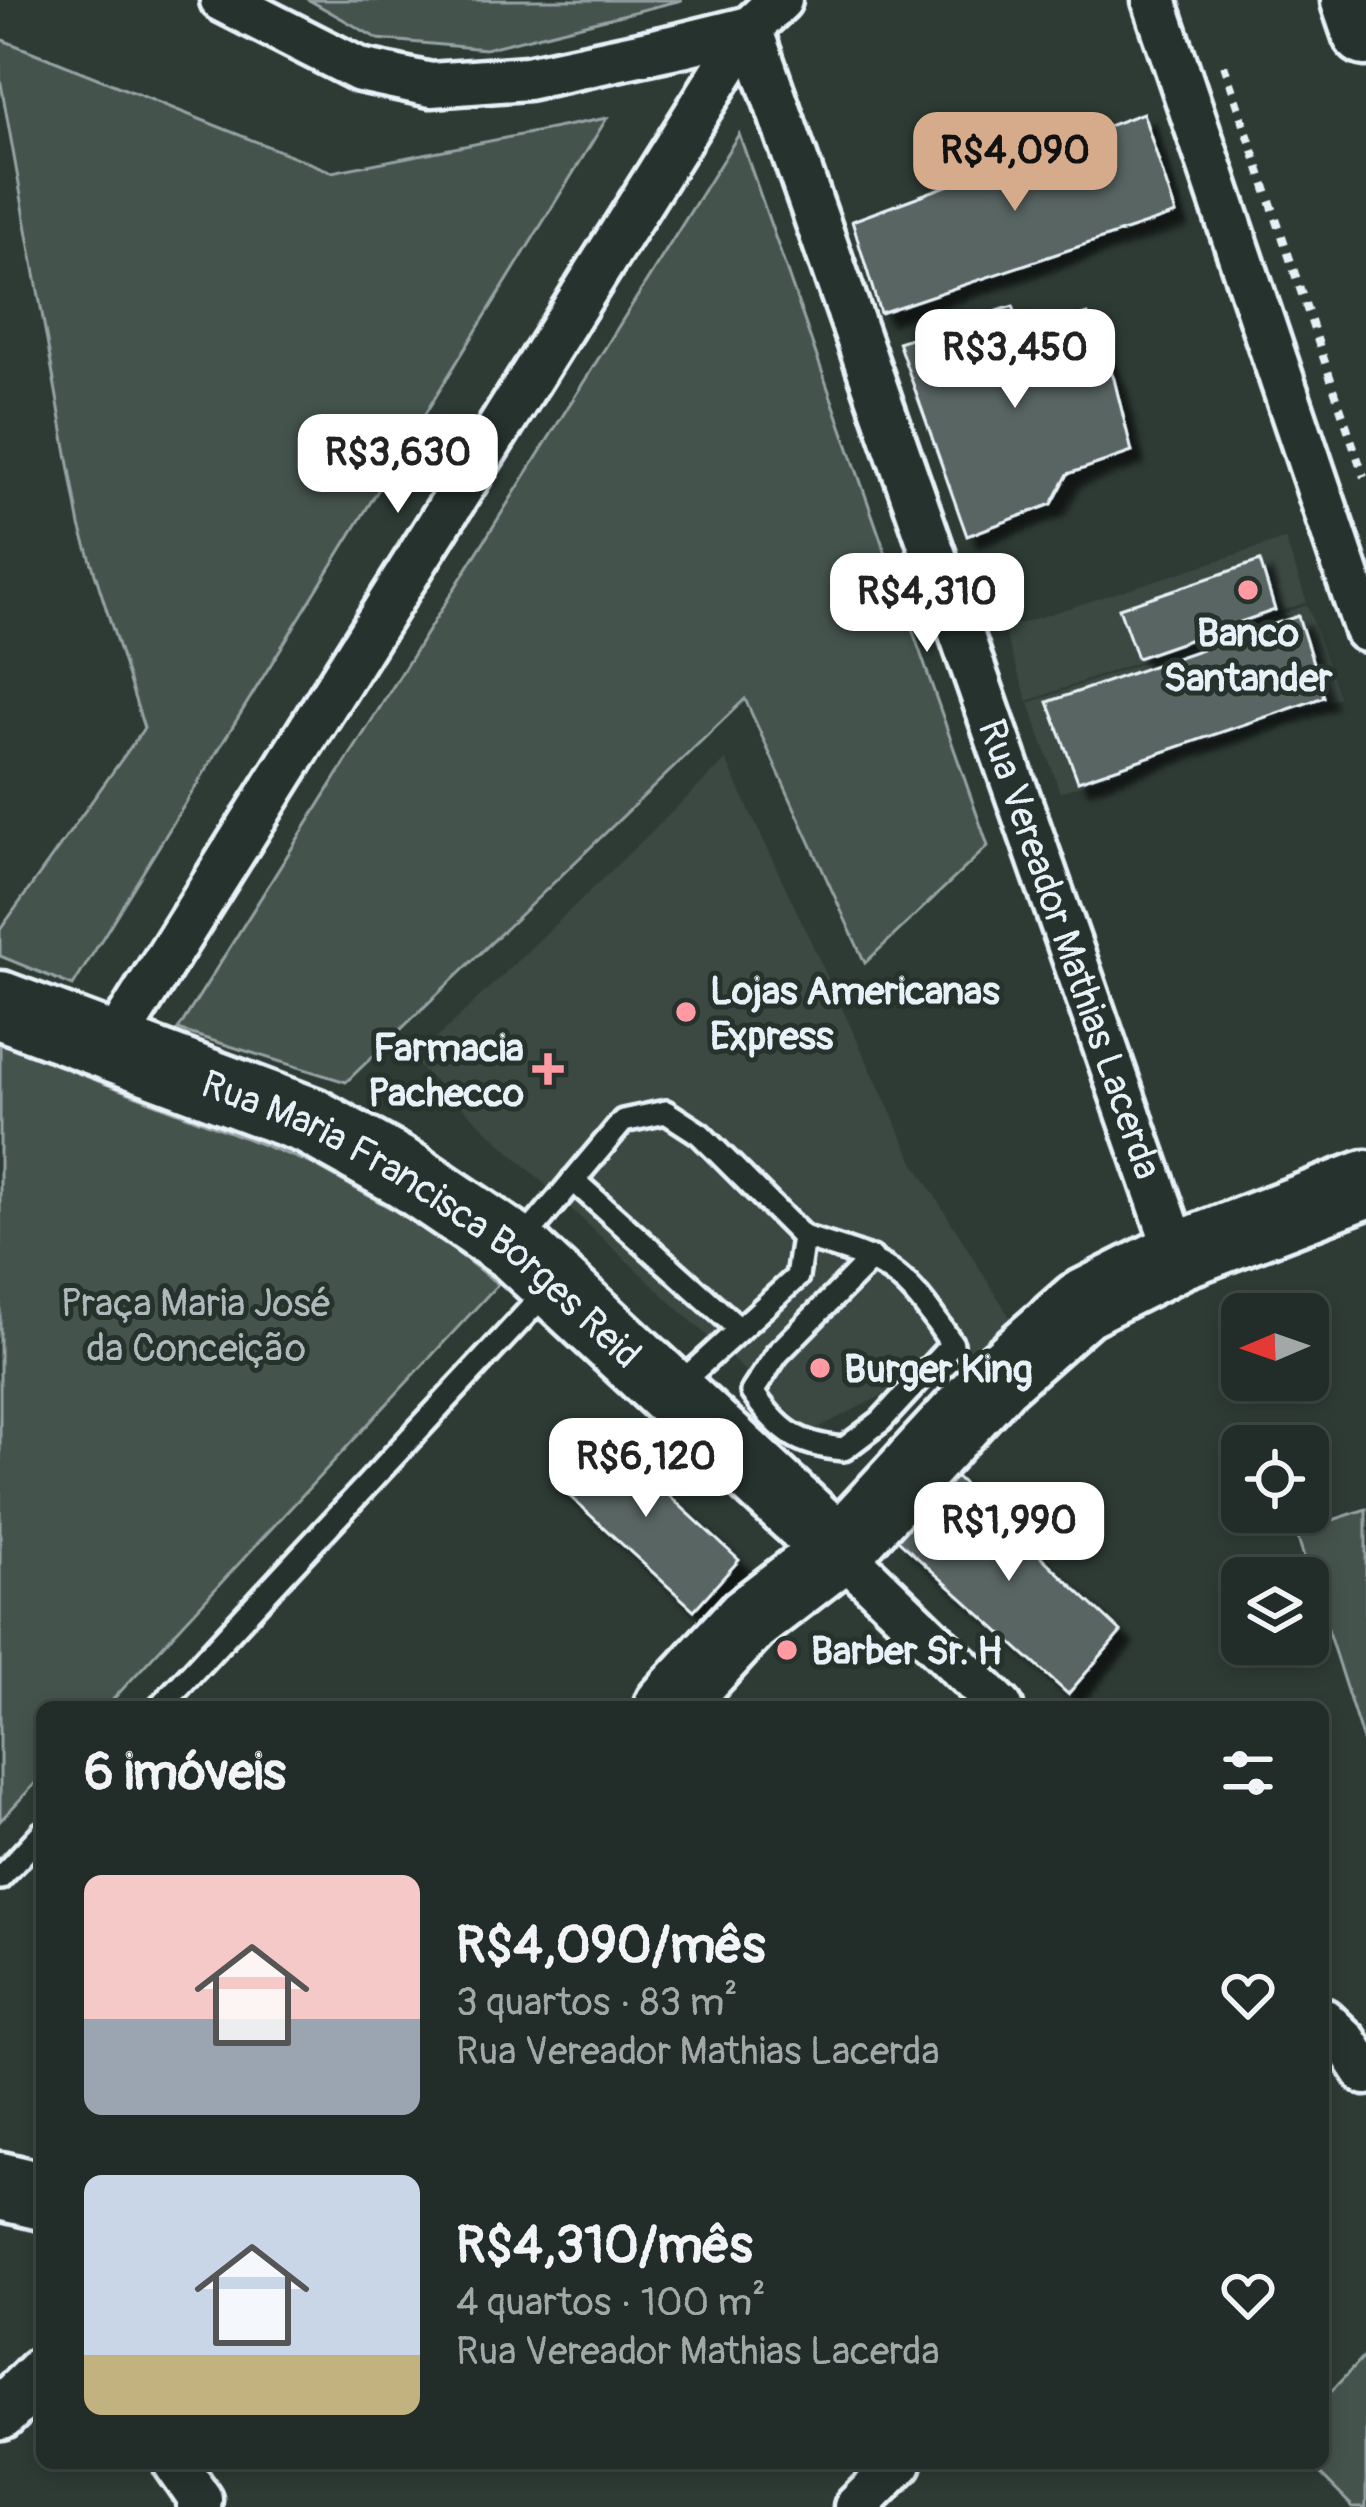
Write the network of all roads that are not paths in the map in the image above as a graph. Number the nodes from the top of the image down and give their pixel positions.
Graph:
1 (221, 0) edge
2 (1154, 0) edge
3 (1355, 0) edge
4 (765, 14) edge
5 (1366, 32) edge
6 (1366, 630) edge
7 (0, 1005) edge
8 (112, 1046) junction
9 (574, 1180) junction
10 (1366, 1184) edge
11 (803, 1238) junction
12 (1178, 1256) junction
13 (872, 1258) junction
14 (535, 1267) junction
15 (738, 1328) junction
16 (669, 1394) junction
17 (751, 1440) junction
18 (839, 1550) junction
19 (748, 1620) junction
20 (165, 1701) edge
21 (674, 1701) edge
22 (995, 1701) edge
23 (36, 1839) edge
24 (0, 1878) edge
25 (0, 2186) edge
26 (36, 2195) edge
27 (36, 2379) edge
28 (0, 2414) edge
29 (180, 2469) edge
30 (894, 2469) edge
31 (199, 2507) edge
32 (856, 2507) edge

1 - 4 street
2 - 6 street
3 - 5 highway
4 - 8 street
4 - 12 street, Rua Vereador Mathias Lacerda
7 - 8 highway, Rua Maria Francisca Borges Reid
8 - 14 highway, Rua Maria Francisca Borges Reid
9 - 11 lane
9 - 14 lane
9 - 15 lane
10 - 12 highway
11 - 13 lane
11 - 15 lane
12 - 18 highway
13 - 17 lane
13 - 17 lane
14 - 16 highway, Rua Maria Francisca Borges Reid
14 - 20 lane
15 - 16 lane
16 - 17 highway, Rua Maria Francisca Borges Reid
17 - 18 highway, Rua Maria Francisca Borges Reid
17 - 19 highway
18 - 19 highway
18 - 22 street, Rua Maria Francisca Borges Reid
19 - 21 highway
23 - 24 lane
25 - 26 highway
27 - 28 street
29 - 31 street
30 - 32 street

